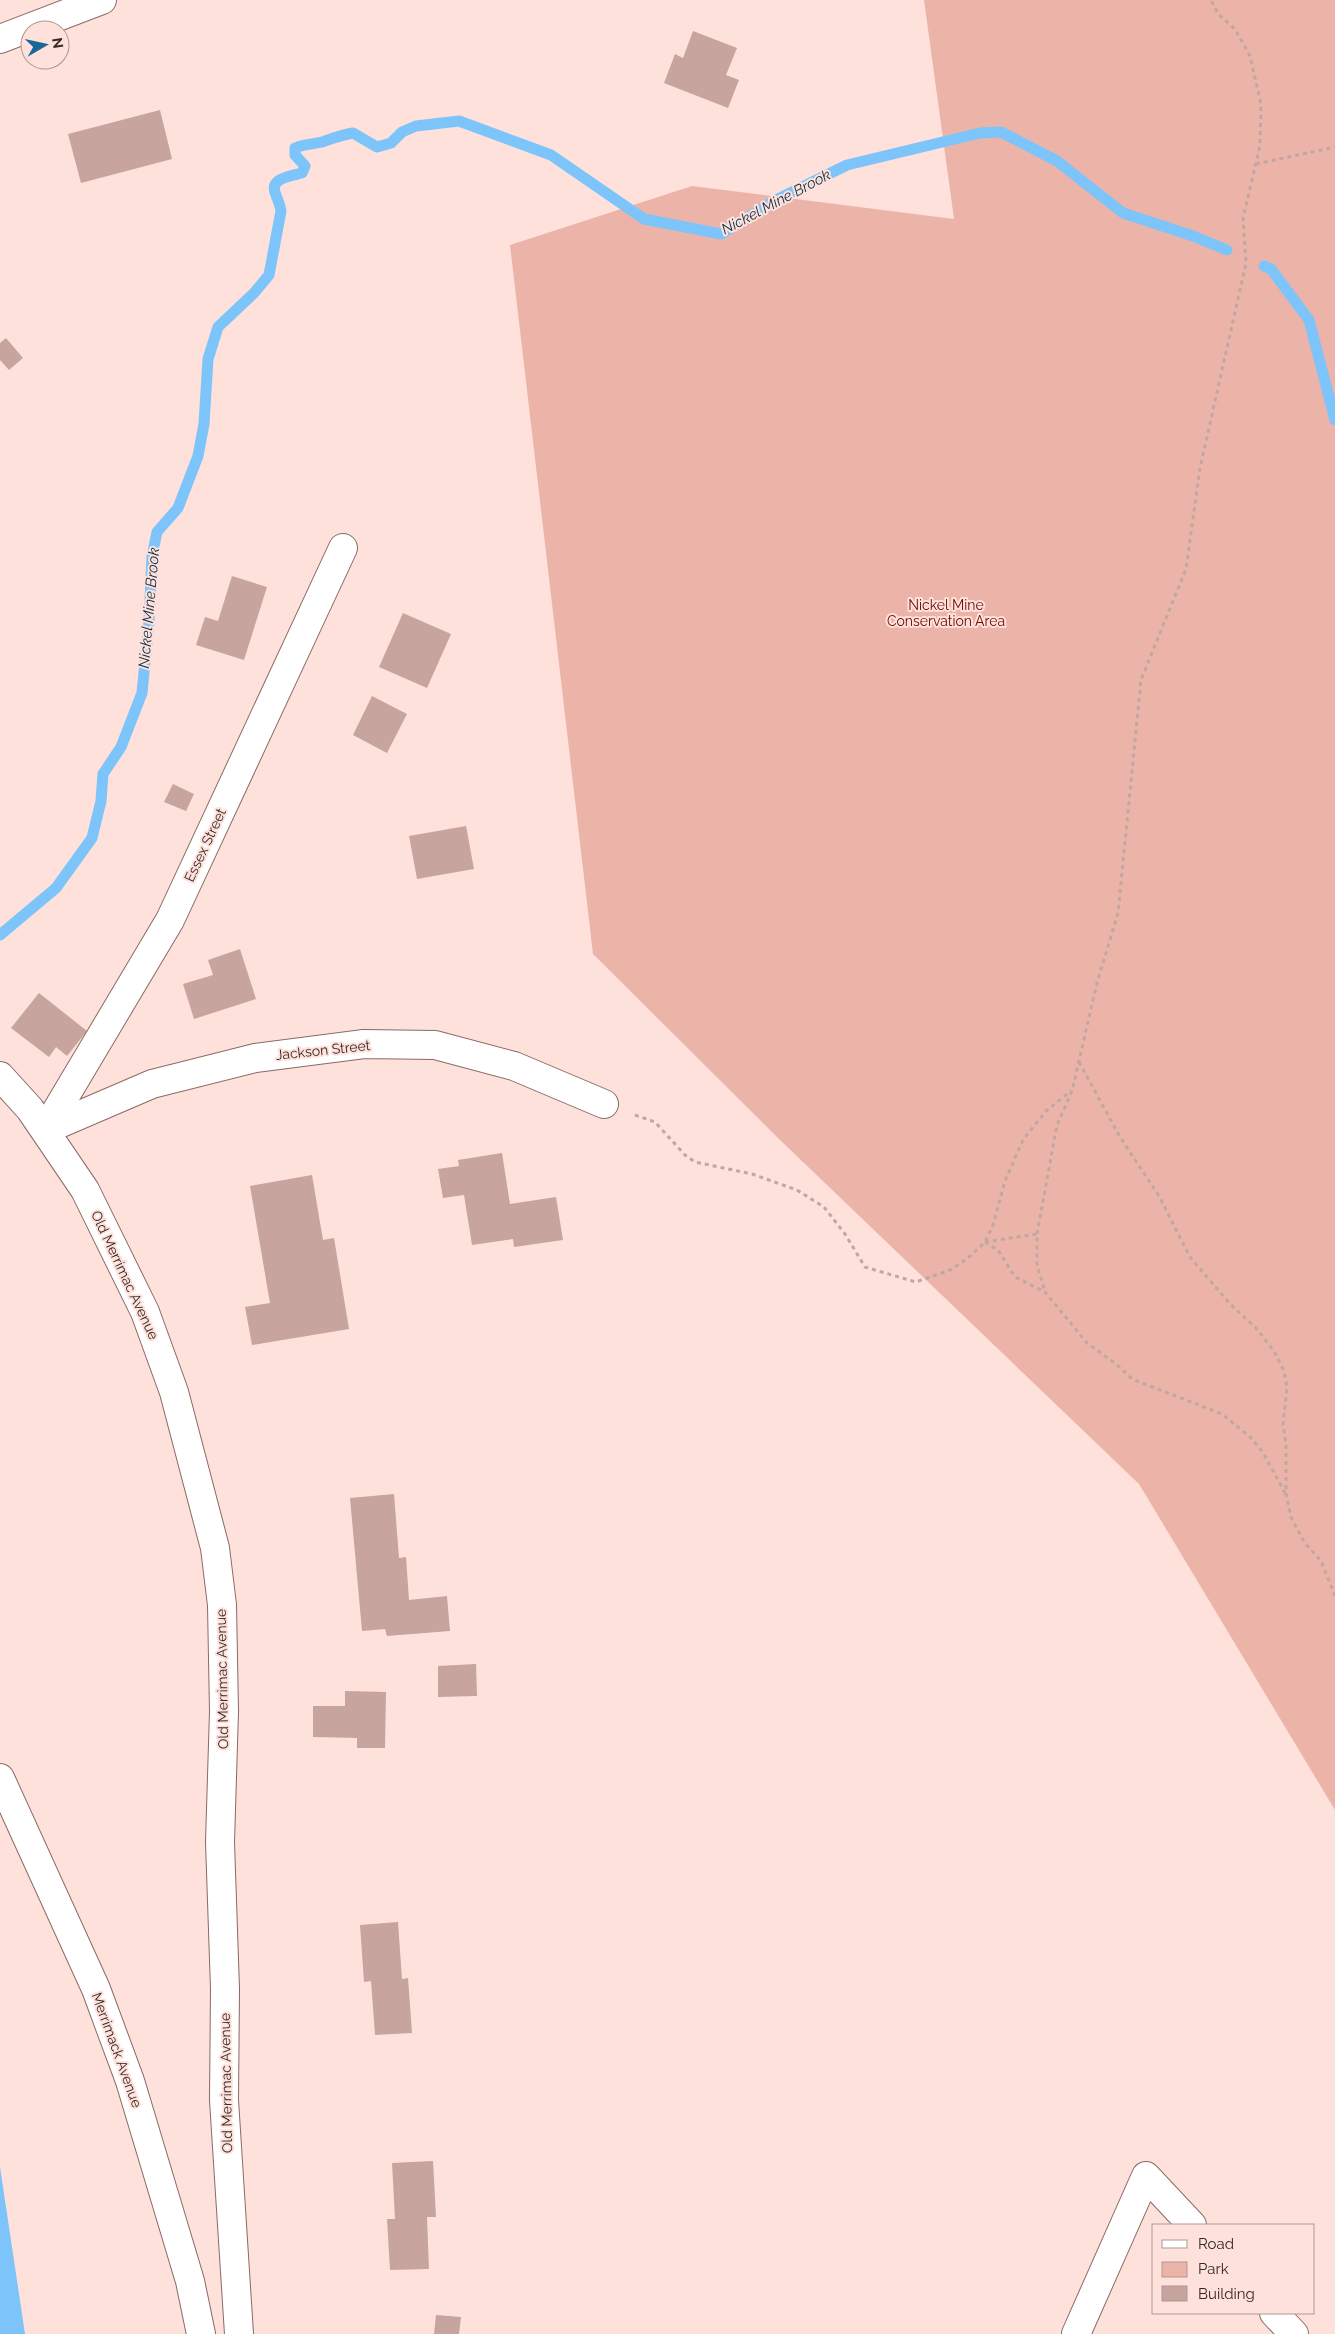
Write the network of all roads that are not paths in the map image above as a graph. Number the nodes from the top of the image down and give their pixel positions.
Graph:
1 (102, 0) edge
2 (0, 39) edge
3 (343, 548) dead end
4 (0, 1076) edge
5 (604, 1104) road end
6 (45, 1130) junction
7 (0, 1778) edge
8 (1191, 2224) edge
9 (1275, 2314) edge
10 (201, 2334) edge
11 (239, 2334) edge
12 (1076, 2334) edge
13 (1294, 2334) edge

1 - 2 street
3 - 6 street, Essex Street
4 - 6 street, Old Merrimac Avenue
5 - 6 street, Jackson Street
6 - 11 street, Old Merrimac Avenue
7 - 10 street, Merrimack Avenue
8 - 12 street
9 - 13 street

